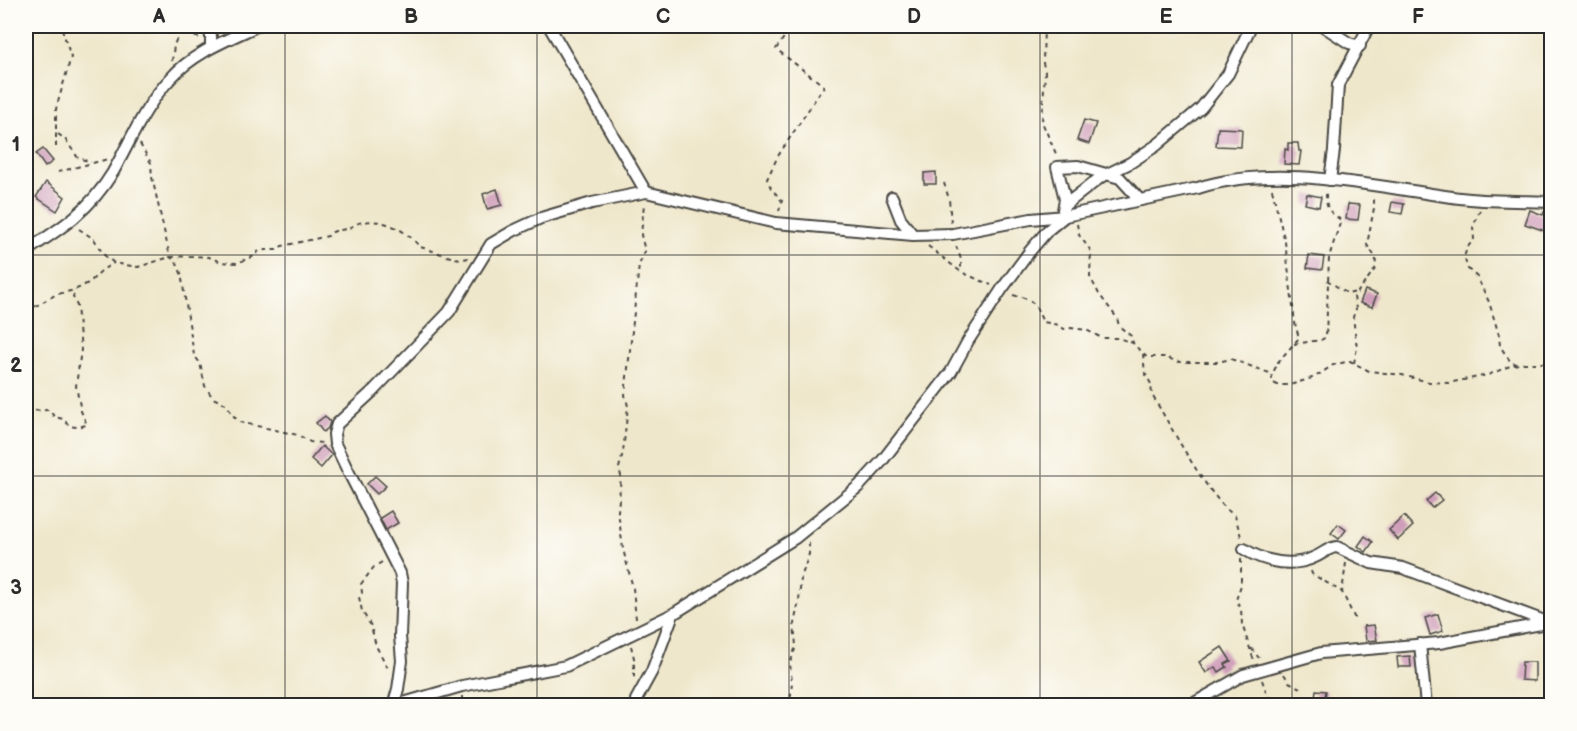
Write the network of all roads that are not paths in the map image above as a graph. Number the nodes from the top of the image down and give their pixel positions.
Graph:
1 (256, 26) edge
2 (549, 26) edge
3 (1251, 26) edge
4 (1323, 26) edge
5 (1369, 26) edge
6 (210, 36) edge
7 (1360, 46) junction
8 (1107, 174) junction
9 (1327, 180) junction
10 (646, 192) junction
11 (892, 197) dead end
12 (1140, 200) junction
13 (1551, 202) edge
14 (1066, 213) junction
15 (913, 235) junction
16 (26, 251) edge
17 (1244, 549) road end
18 (673, 614) junction
19 (1550, 622) edge
20 (1420, 644) junction
21 (636, 703) edge
22 (393, 705) edge
23 (1189, 705) edge
24 (1426, 705) edge

1 - 6 street
2 - 10 street
3 - 8 street
4 - 7 street
5 - 7 street
6 - 16 street
7 - 9 street
8 - 12 street
8 - 14 street
8 - 14 street
9 - 12 street
9 - 13 street
10 - 15 street
10 - 22 street
11 - 15 street
12 - 14 street
14 - 15 street
14 - 18 street
17 - 19 street
18 - 21 street
18 - 22 street
19 - 20 street
20 - 23 street
20 - 24 street

